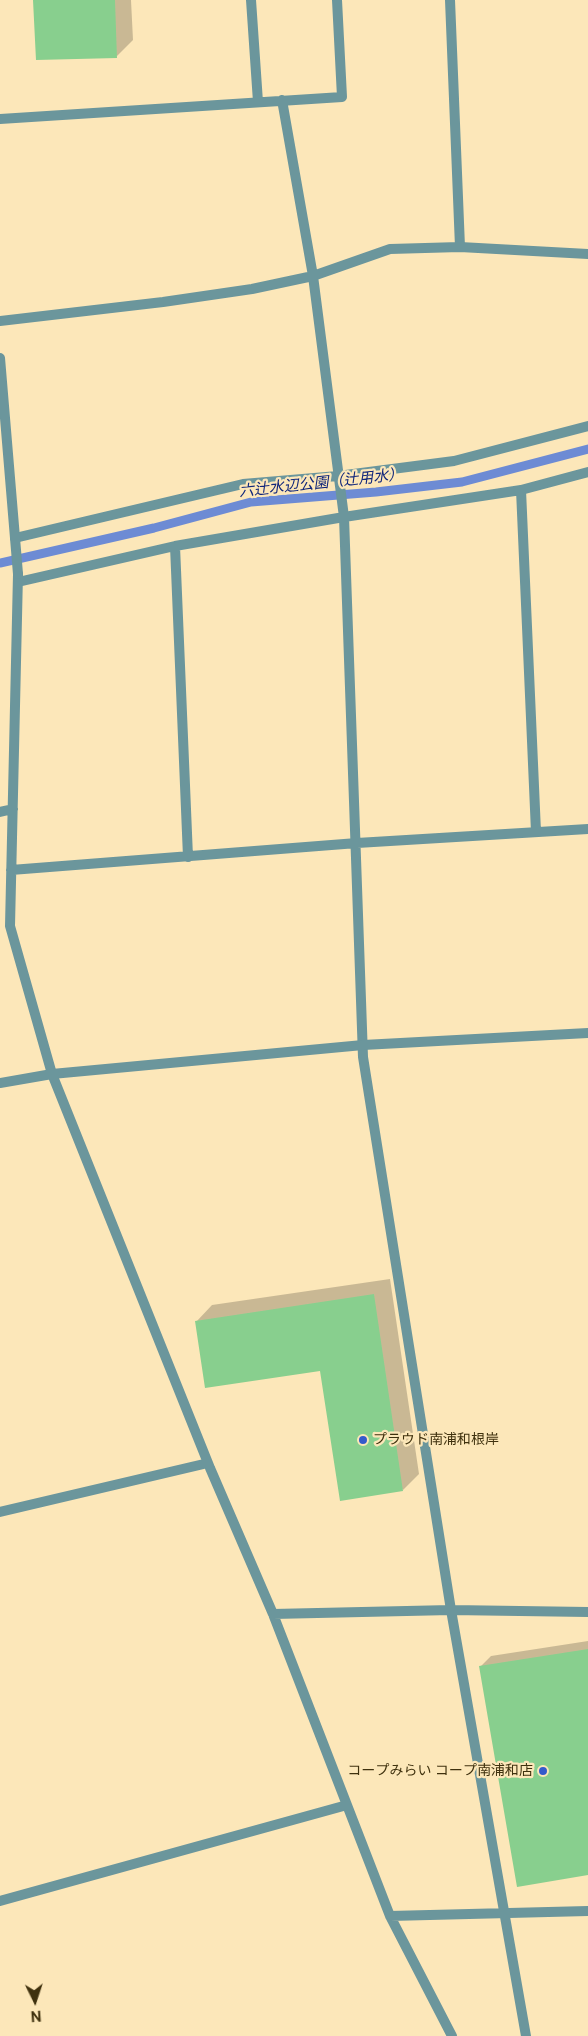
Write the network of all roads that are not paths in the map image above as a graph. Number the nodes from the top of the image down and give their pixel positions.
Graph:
1 (251, 0) edge
2 (337, 0) edge
3 (450, 0) edge
4 (282, 100) junction
5 (258, 102) junction
6 (0, 119) edge
7 (460, 247) junction
8 (588, 254) edge
9 (313, 276) junction
10 (0, 321) edge
11 (0, 358) edge
12 (588, 426) edge
13 (588, 472) edge
14 (339, 479) junction
15 (521, 490) junction
16 (344, 517) junction
17 (15, 538) junction
18 (175, 546) junction
19 (18, 578) junction
20 (13, 809) junction
21 (0, 812) edge
22 (588, 829) edge
23 (536, 832) junction
24 (357, 843) junction
25 (188, 856) junction
26 (11, 870) junction
27 (588, 1033) edge
28 (363, 1045) junction
29 (52, 1074) junction
30 (0, 1084) edge
31 (208, 1463) junction
32 (0, 1512) edge
33 (451, 1610) junction
34 (588, 1612) edge
35 (273, 1614) junction
36 (347, 1805) junction
37 (0, 1901) edge
38 (588, 1911) edge
39 (505, 1913) junction
40 (390, 1916) junction
41 (452, 2036) edge
42 (526, 2036) edge

1 - 5 street
2 - 4 street
3 - 7 street
4 - 5 street
4 - 9 street
5 - 6 street
7 - 8 street
7 - 9 street
9 - 10 street
9 - 14 street
11 - 17 street
12 - 14 street
13 - 15 street
14 - 16 street
14 - 17 street
15 - 16 street
15 - 23 street
16 - 18 street
16 - 24 street
17 - 19 street
18 - 19 street
18 - 25 street
19 - 20 street
20 - 21 street
20 - 26 street
22 - 23 street
23 - 24 street
24 - 25 street
24 - 28 street
25 - 26 street
26 - 29 street
27 - 28 street
28 - 29 street
28 - 33 street
29 - 30 street
29 - 31 street
31 - 32 street
31 - 35 street
33 - 34 street
33 - 35 street
33 - 39 street
35 - 36 street
36 - 37 street
36 - 40 street
38 - 39 street
39 - 40 street
39 - 42 street
40 - 41 street

